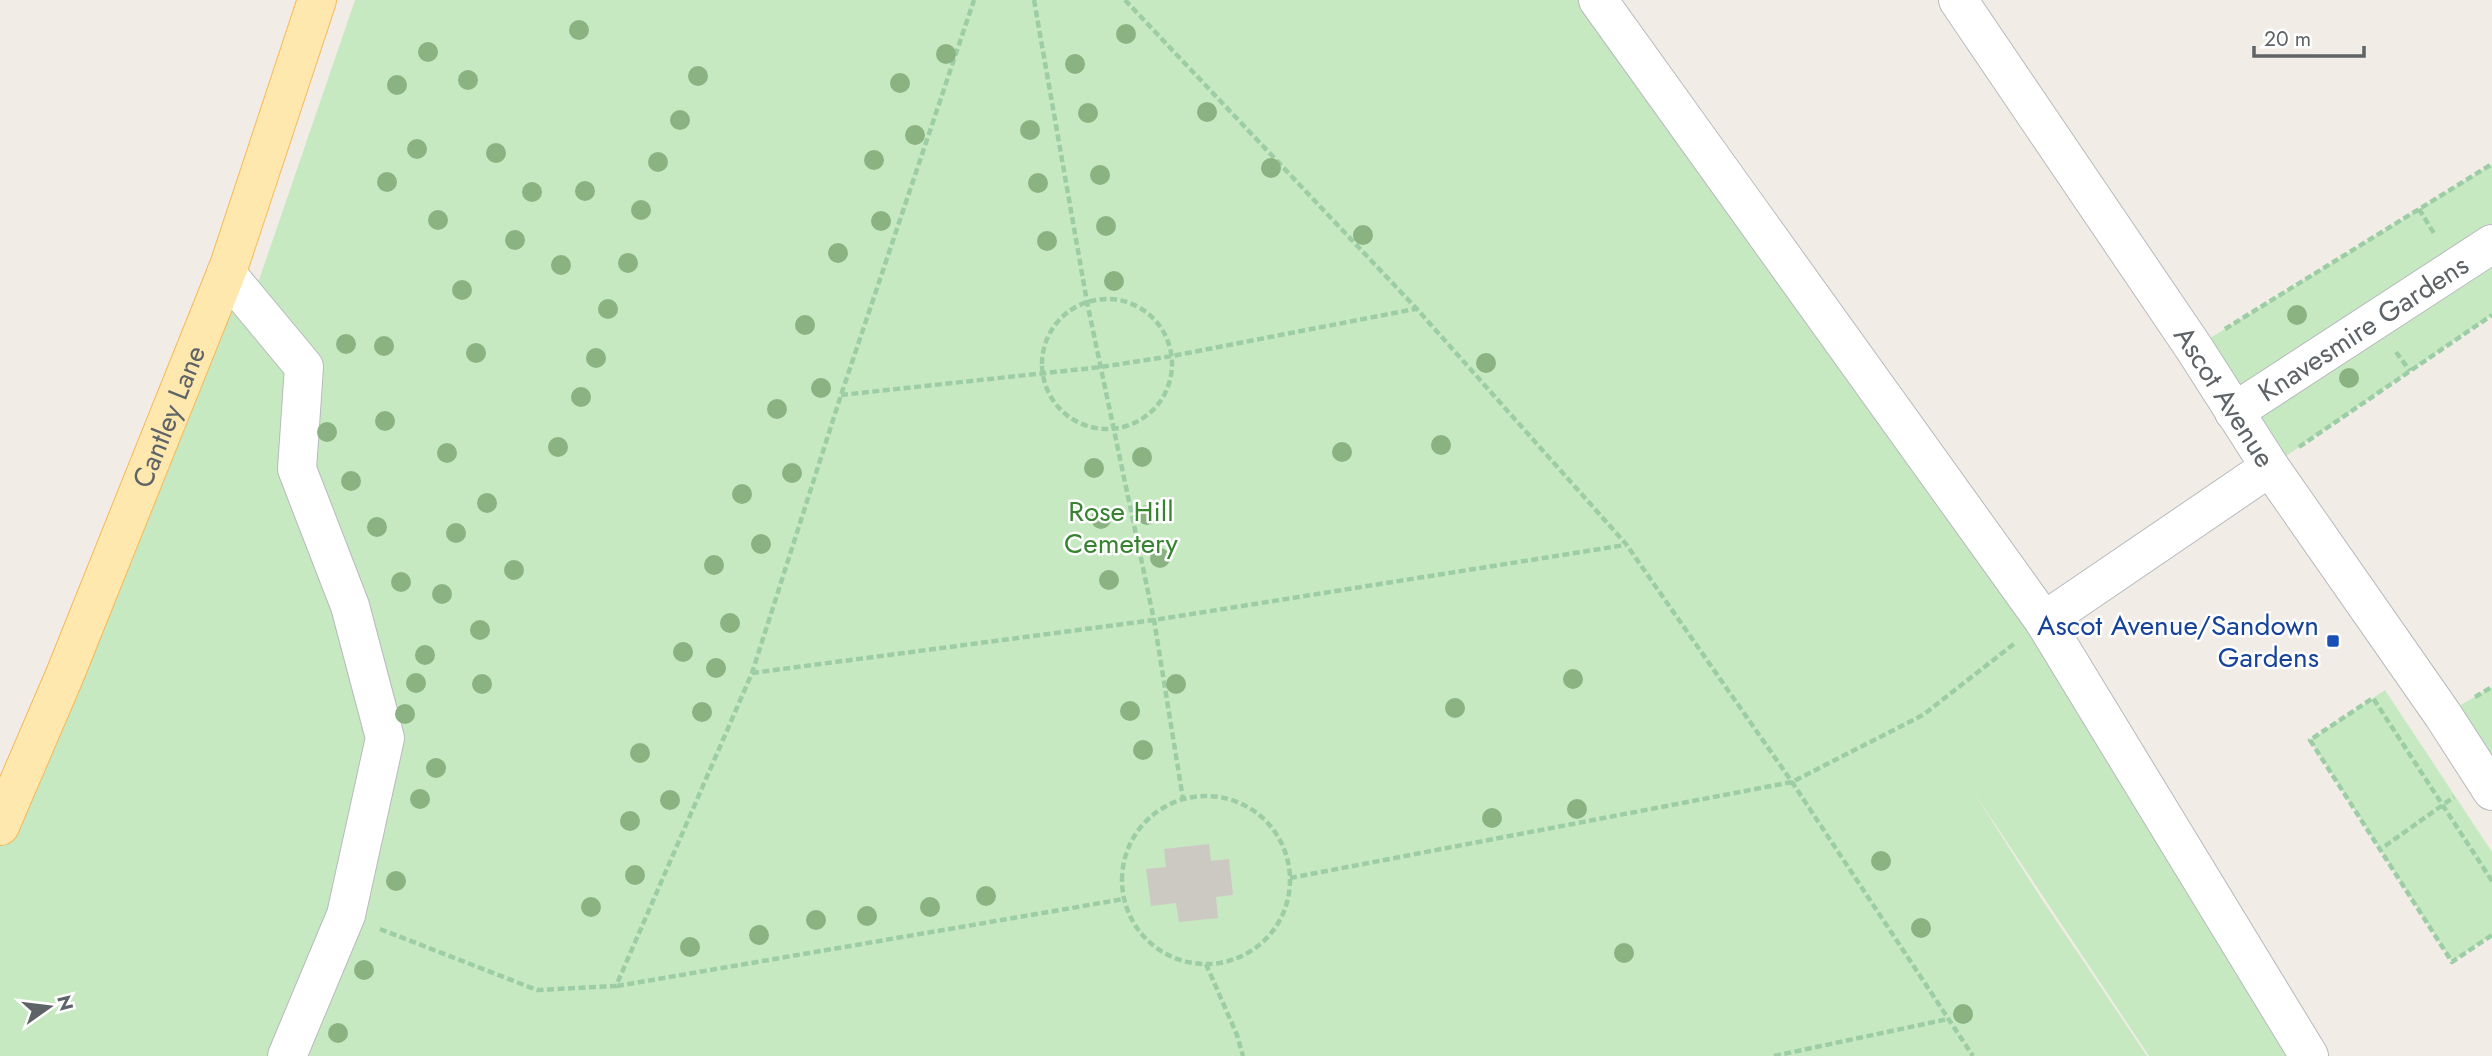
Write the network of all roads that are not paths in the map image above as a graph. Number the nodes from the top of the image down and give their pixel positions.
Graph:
1 (317, 0) edge
2 (1598, 0) edge
3 (1958, 0) edge
4 (2492, 244) edge
5 (226, 273) junction
6 (2234, 412) junction
7 (2270, 467) junction
8 (2044, 621) junction
9 (2489, 785) edge
10 (0, 825) edge
11 (287, 1056) edge
12 (2309, 1056) edge

1 - 5 main road, Cantley Lane
2 - 8 street
3 - 6 street, Ascot Avenue
4 - 6 street, Knavesmire Gardens
5 - 10 main road, Cantley Lane
5 - 11 street
6 - 7 street, Ascot Avenue
7 - 8 street
7 - 9 street, Ascot Avenue
8 - 12 street

